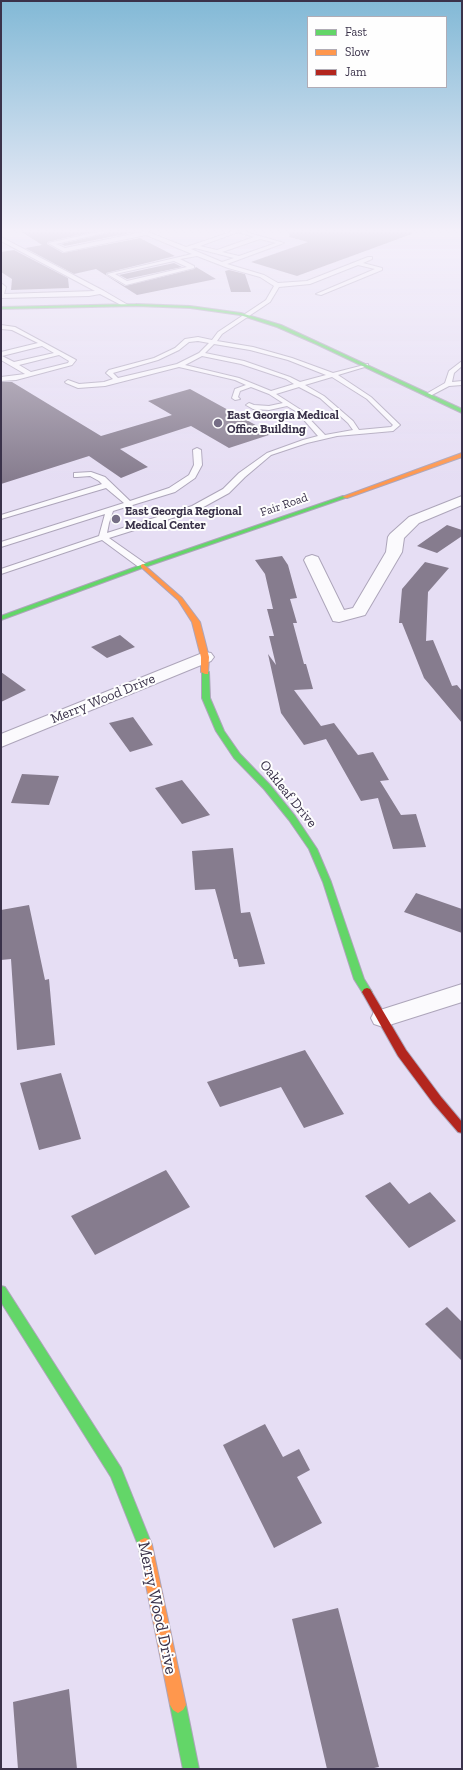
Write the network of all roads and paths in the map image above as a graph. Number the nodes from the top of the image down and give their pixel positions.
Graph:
1 (236, 315) edge
2 (245, 316) junction
3 (1, 327) edge
4 (213, 342) junction
5 (43, 344) junction
6 (60, 353) junction
7 (201, 354) junction
8 (1, 355) edge
9 (462, 363) edge
10 (14, 364) junction
11 (179, 365) junction
12 (366, 365) junction
13 (30, 374) junction
14 (333, 375) junction
15 (1, 379) edge
16 (117, 380) junction
17 (68, 382) dead end
18 (462, 383) edge
19 (250, 384) junction
20 (448, 384) junction
21 (302, 385) junction
22 (271, 393) junction
23 (428, 395) junction
24 (237, 399) dead end
25 (289, 404) junction
26 (249, 405) dead end
27 (462, 411) edge
28 (358, 433) junction
29 (323, 437) junction
30 (197, 450) dead end
31 (462, 455) edge
32 (77, 475) dead end
33 (107, 485) junction
34 (462, 500) edge
35 (129, 504) junction
36 (110, 510) junction
37 (1, 517) edge
38 (103, 537) junction
39 (1, 545) edge
40 (312, 560) dead end
41 (143, 566) junction
42 (1, 572) edge
43 (1, 618) edge
44 (205, 657) junction
45 (1, 741) edge
46 (462, 993) edge
47 (383, 1018) junction
48 (462, 1128) edge
49 (1, 1290) edge
50 (191, 1769) edge

1 - 2 street
2 - 4 lane
2 - 12 street
3 - 5 lane
4 - 7 lane
4 - 14 lane
4 - 16 lane
5 - 6 lane
5 - 8 lane
6 - 10 lane
6 - 13 lane
7 - 11 lane
7 - 21 lane
8 - 10 lane
9 - 20 lane
10 - 13 lane
11 - 16 lane
11 - 19 lane
12 - 14 lane
12 - 23 street
13 - 15 lane
14 - 21 lane
14 - 28 lane
16 - 17 lane
18 - 20 lane
19 - 22 lane
19 - 24 lane
20 - 23 lane
21 - 22 lane
21 - 28 lane
22 - 25 lane
23 - 27 street
25 - 26 lane
25 - 29 lane
28 - 29 lane
29 - 38 lane
30 - 35 lane
31 - 41 street, Fair Road
32 - 33 lane
33 - 35 lane
33 - 37 lane
34 - 40 street
35 - 36 lane
36 - 38 lane
36 - 39 lane
38 - 41 lane
38 - 42 lane
41 - 43 street, Fair Road
41 - 44 street, Oakleaf Drive
44 - 45 street, Merry Wood Drive
44 - 47 street, Oakleaf Drive
46 - 47 street
47 - 48 street, Oakleaf Drive
49 - 50 street, Merry Wood Drive

